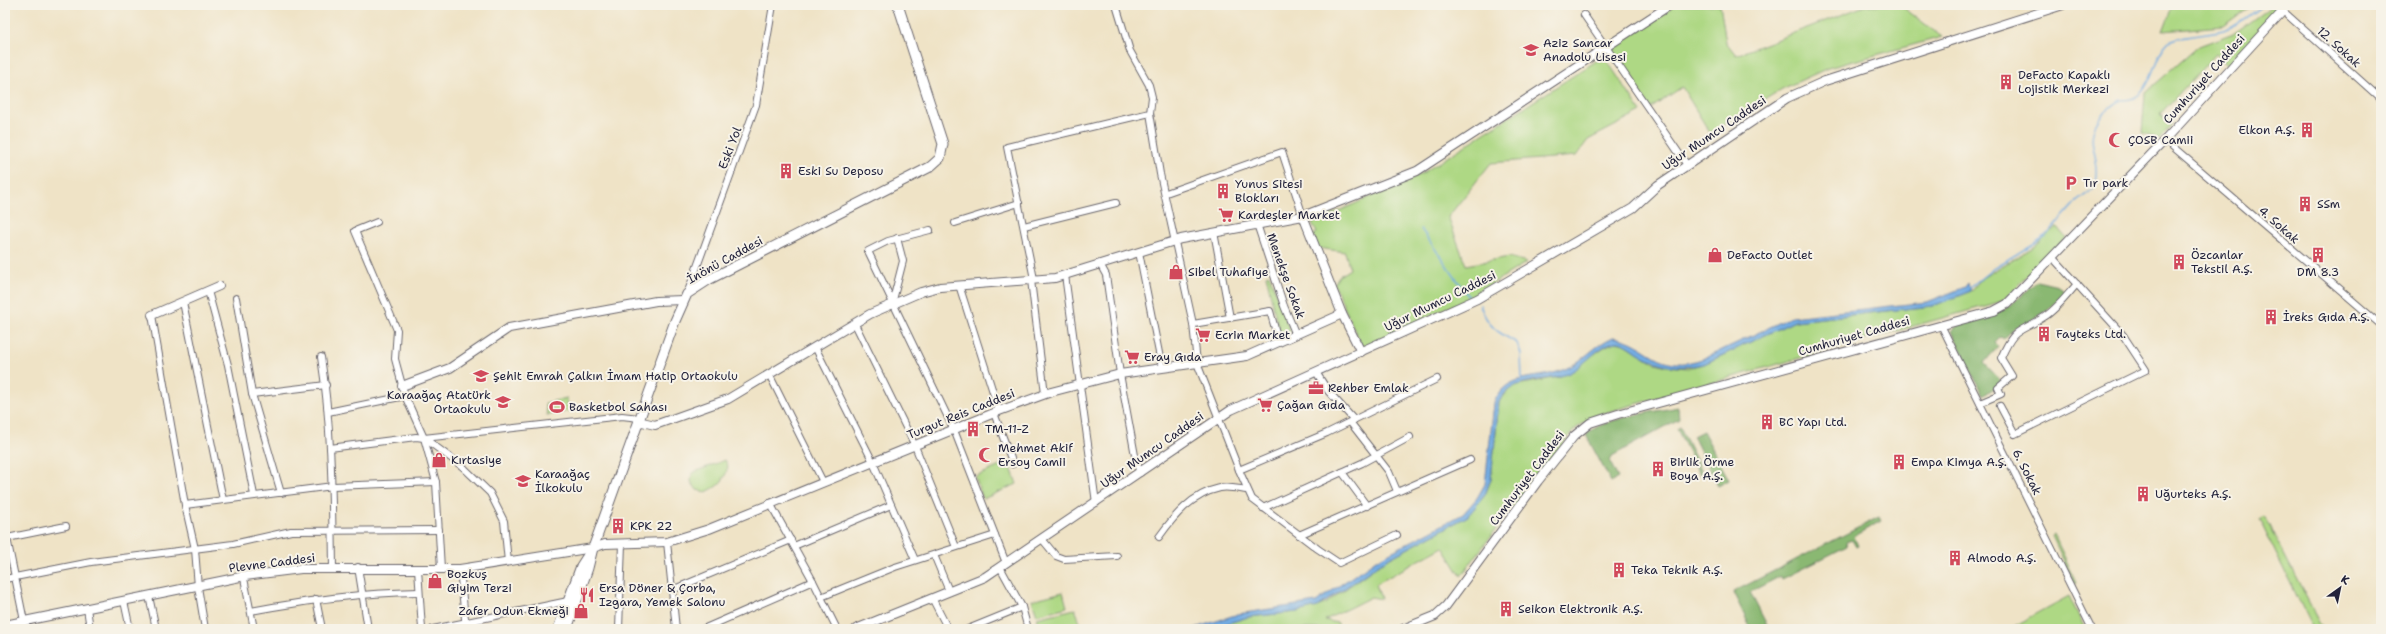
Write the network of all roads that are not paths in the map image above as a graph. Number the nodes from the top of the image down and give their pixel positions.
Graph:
1 (773, 5) edge
2 (898, 5) edge
3 (1116, 5) edge
4 (1670, 5) edge
5 (2064, 5) edge
6 (2283, 11) joint
7 (1584, 15) dead end
8 (1605, 47) junction
9 (2381, 99) edge
10 (1150, 113) junction
11 (2165, 140) junction
12 (1687, 165) junction
13 (1166, 193) junction
14 (1019, 203) junction
15 (1116, 204) dead end
16 (1303, 216) junction
17 (377, 222) dead end
18 (955, 223) dead end
19 (1257, 224) junction
20 (1024, 226) junction
21 (930, 230) dead end
22 (1214, 232) junction
23 (897, 238) junction
24 (1176, 241) junction
25 (1139, 252) junction
26 (2053, 258) junction
27 (1100, 264) junction
28 (1065, 275) junction
29 (1032, 280) junction
30 (2077, 284) junction
31 (959, 285) junction
32 (219, 286) dead end
33 (208, 291) junction
34 (685, 297) junction
35 (236, 298) dead end
36 (183, 302) junction
37 (892, 304) junction
38 (1342, 314) junction
39 (152, 315) joint
40 (1230, 318) junction
41 (855, 324) junction
42 (1193, 324) junction
43 (1941, 325) junction
44 (2381, 325) edge
45 (1296, 335) junction
46 (1279, 343) junction
47 (815, 347) junction
48 (1361, 352) junction
49 (321, 357) dead end
50 (1197, 363) junction
51 (1162, 368) junction
52 (1316, 372) junction
53 (1120, 374) junction
54 (770, 376) junction
55 (1436, 379) dead end
56 (326, 385) junction
57 (1081, 385) junction
58 (402, 386) junction
59 (252, 394) junction
60 (1045, 394) junction
61 (405, 396) junction
62 (1980, 403) junction
63 (2000, 406) dead end
64 (328, 412) junction
65 (996, 412) junction
66 (1220, 418) junction
67 (638, 420) junction
68 (1352, 421) junction
69 (954, 430) junction
70 (1410, 437) dead end
71 (424, 438) junction
72 (915, 446) junction
73 (330, 448) junction
74 (1376, 453) junction
75 (1470, 460) dead end
76 (873, 462) junction
77 (1013, 464) dead end
78 (1239, 470) junction
79 (1342, 472) junction
80 (1140, 473) junction
81 (436, 482) junction
82 (824, 482) junction
83 (332, 486) junction
84 (1247, 490) junction
85 (1397, 492) junction
86 (282, 493) junction
87 (254, 495) junction
88 (223, 500) junction
89 (1096, 503) junction
90 (770, 504) junction
91 (185, 505) junction
92 (891, 505) junction
93 (1367, 506) junction
94 (1263, 508) junction
95 (66, 526) dead end
96 (439, 530) junction
97 (333, 531) junction
98 (995, 535) junction
99 (1299, 535) junction
100 (1397, 535) dead end
101 (1158, 537) dead end
102 (1042, 540) junction
103 (667, 542) junction
104 (622, 543) junction
105 (793, 543) junction
106 (956, 547) junction
107 (592, 548) junction
108 (195, 549) junction
109 (934, 555) junction
110 (1117, 556) dead end
111 (915, 560) junction
112 (508, 562) junction
113 (1003, 564) junction
114 (358, 567) junction
115 (333, 569) junction
116 (418, 569) junction
117 (442, 569) junction
118 (460, 569) junction
119 (244, 574) junction
120 (15, 578) junction
121 (5, 579) edge
122 (814, 581) junction
123 (198, 587) junction
124 (672, 590) junction
125 (949, 591) junction
126 (419, 592) junction
127 (362, 593) junction
128 (149, 596) junction
129 (821, 597) junction
130 (932, 598) junction
131 (316, 599) junction
132 (124, 601) junction
133 (568, 601) junction
134 (1022, 607) junction
135 (87, 608) junction
136 (251, 610) junction
137 (24, 621) junction
138 (5, 625) edge
139 (466, 626) edge
140 (88, 628) edge
141 (972, 628) edge
142 (130, 629) edge
143 (156, 629) edge
144 (205, 629) edge
145 (254, 629) edge
146 (322, 629) edge
147 (368, 629) edge
148 (422, 629) edge
149 (433, 629) edge
150 (558, 629) edge
151 (567, 629) edge
152 (619, 629) edge
153 (676, 629) edge
154 (703, 629) edge
155 (837, 629) edge
156 (856, 629) edge
157 (948, 629) edge
158 (1028, 629) edge
159 (1403, 629) edge
160 (2092, 629) edge

1 - 34 street, Eski Yol
2 - 34 main road, İnönü Caddesi
3 - 10 street
4 - 8 street
5 - 12 street, Uğur Mumcu Caddesi
6 - 9 street, 12. Sokak
6 - 11 street, Cumhuriyet Caddesi
7 - 8 street
8 - 12 street
8 - 16 street
10 - 13 street
10 - 14 street
11 - 26 street, Cumhuriyet Caddesi
11 - 44 street, 4. Sokak
12 - 48 street, Uğur Mumcu Caddesi
13 - 16 street
13 - 24 street
14 - 18 street
14 - 20 street
15 - 20 street
16 - 19 street
16 - 38 street
17 - 58 street
19 - 22 street
19 - 45 street, Menekşe Sokak
20 - 29 street
21 - 23 street
22 - 24 street
22 - 40 street
23 - 37 street
23 - 37 street
24 - 25 street
24 - 42 street
25 - 27 street
25 - 51 street
26 - 30 street
26 - 43 street, Cumhuriyet Caddesi
27 - 28 street
27 - 53 street
28 - 29 street
28 - 57 street
29 - 31 street
29 - 60 street
30 - 62 street
30 - 63 street
31 - 37 street
31 - 65 street
32 - 33 street
33 - 36 street
33 - 87 street
34 - 58 street
34 - 67 main road, İnönü Caddesi
35 - 59 street
36 - 39 street
36 - 88 street
37 - 41 street
37 - 69 street
38 - 45 street, Turgut Reis Caddesi
38 - 48 street
39 - 91 street
40 - 42 street
40 - 46 street
41 - 47 street
41 - 72 street
42 - 50 street
43 - 62 street, 6. Sokak
43 - 159 street, Cumhuriyet Caddesi
45 - 46 street, Turgut Reis Caddesi
46 - 50 street, Turgut Reis Caddesi
47 - 54 street
47 - 76 street
48 - 52 street, Uğur Mumcu Caddesi
49 - 56 street
50 - 51 street, Turgut Reis Caddesi
50 - 66 street
51 - 53 street, Turgut Reis Caddesi
52 - 66 street, Uğur Mumcu Caddesi
52 - 68 street
53 - 57 street, Turgut Reis Caddesi
53 - 80 street
54 - 67 street
54 - 82 street
55 - 68 street
56 - 59 street
56 - 64 street
57 - 60 street, Turgut Reis Caddesi
57 - 89 street
58 - 61 street
59 - 86 street
60 - 65 street, Turgut Reis Caddesi
61 - 64 street
61 - 71 street
62 - 160 street, 6. Sokak
64 - 73 street
65 - 69 street, Turgut Reis Caddesi
65 - 77 street
66 - 78 street
66 - 80 street, Uğur Mumcu Caddesi
67 - 71 street
67 - 107 main road, İnönü Caddesi
68 - 74 street
68 - 78 street
69 - 72 street, Turgut Reis Caddesi
69 - 98 street
70 - 74 street
71 - 73 street
71 - 81 street
71 - 112 street
72 - 76 street, Turgut Reis Caddesi
72 - 106 street
73 - 83 street
74 - 79 street
74 - 85 street
75 - 85 street
76 - 82 street, Turgut Reis Caddesi
76 - 92 street
78 - 84 street
79 - 93 street
79 - 94 street
80 - 89 street, Uğur Mumcu Caddesi
81 - 83 street
81 - 96 street
82 - 90 street, Turgut Reis Caddesi
83 - 86 street
83 - 97 street
84 - 94 street
84 - 101 street
85 - 93 street
86 - 87 street
87 - 88 street
88 - 91 street
89 - 102 street, Uğur Mumcu Caddesi
90 - 103 street, Turgut Reis Caddesi
90 - 105 street
91 - 108 street
92 - 105 street
92 - 111 street
93 - 99 street
94 - 99 street
95 - 120 street
96 - 97 street
96 - 117 street
97 - 108 street
97 - 115 street
98 - 106 street
98 - 113 street
99 - 100 street
102 - 110 street
102 - 113 street, Uğur Mumcu Caddesi
103 - 104 street, Turgut Reis Caddesi
103 - 124 street
104 - 107 street, Turgut Reis Caddesi
104 - 152 street
105 - 122 street
105 - 124 street
106 - 109 street
107 - 112 street, Plevne Caddesi
107 - 133 main road, İnönü Caddesi
107 - 151 main road, İnönü Caddesi
108 - 120 street
108 - 123 street
109 - 111 street
109 - 125 street
111 - 129 street
112 - 118 street, Plevne Caddesi
113 - 125 street, Uğur Mumcu Caddesi
113 - 134 street
114 - 115 street, Plevne Caddesi
114 - 116 street, Plevne Caddesi
114 - 127 street
115 - 119 street, Plevne Caddesi
116 - 117 street, Plevne Caddesi
116 - 126 street
117 - 118 street, Plevne Caddesi
118 - 139 street
119 - 123 street, Plevne Caddesi
119 - 136 street
120 - 121 street
120 - 137 street
122 - 129 street
122 - 154 street
123 - 128 street, Plevne Caddesi
123 - 144 street
124 - 153 street
125 - 130 street, Uğur Mumcu Caddesi
126 - 127 street
126 - 148 street
127 - 131 street
127 - 147 street
128 - 132 street, Plevne Caddesi
128 - 143 street
129 - 155 street
130 - 156 street, Uğur Mumcu Caddesi
130 - 157 street
131 - 136 street
131 - 146 street
132 - 135 street, Plevne Caddesi
132 - 142 street
133 - 139 street
133 - 150 main road, İnönü Caddesi
134 - 141 street
134 - 158 street
135 - 137 street, Plevne Caddesi
135 - 140 street
136 - 145 street
137 - 138 street, Plevne Caddesi
139 - 149 street

